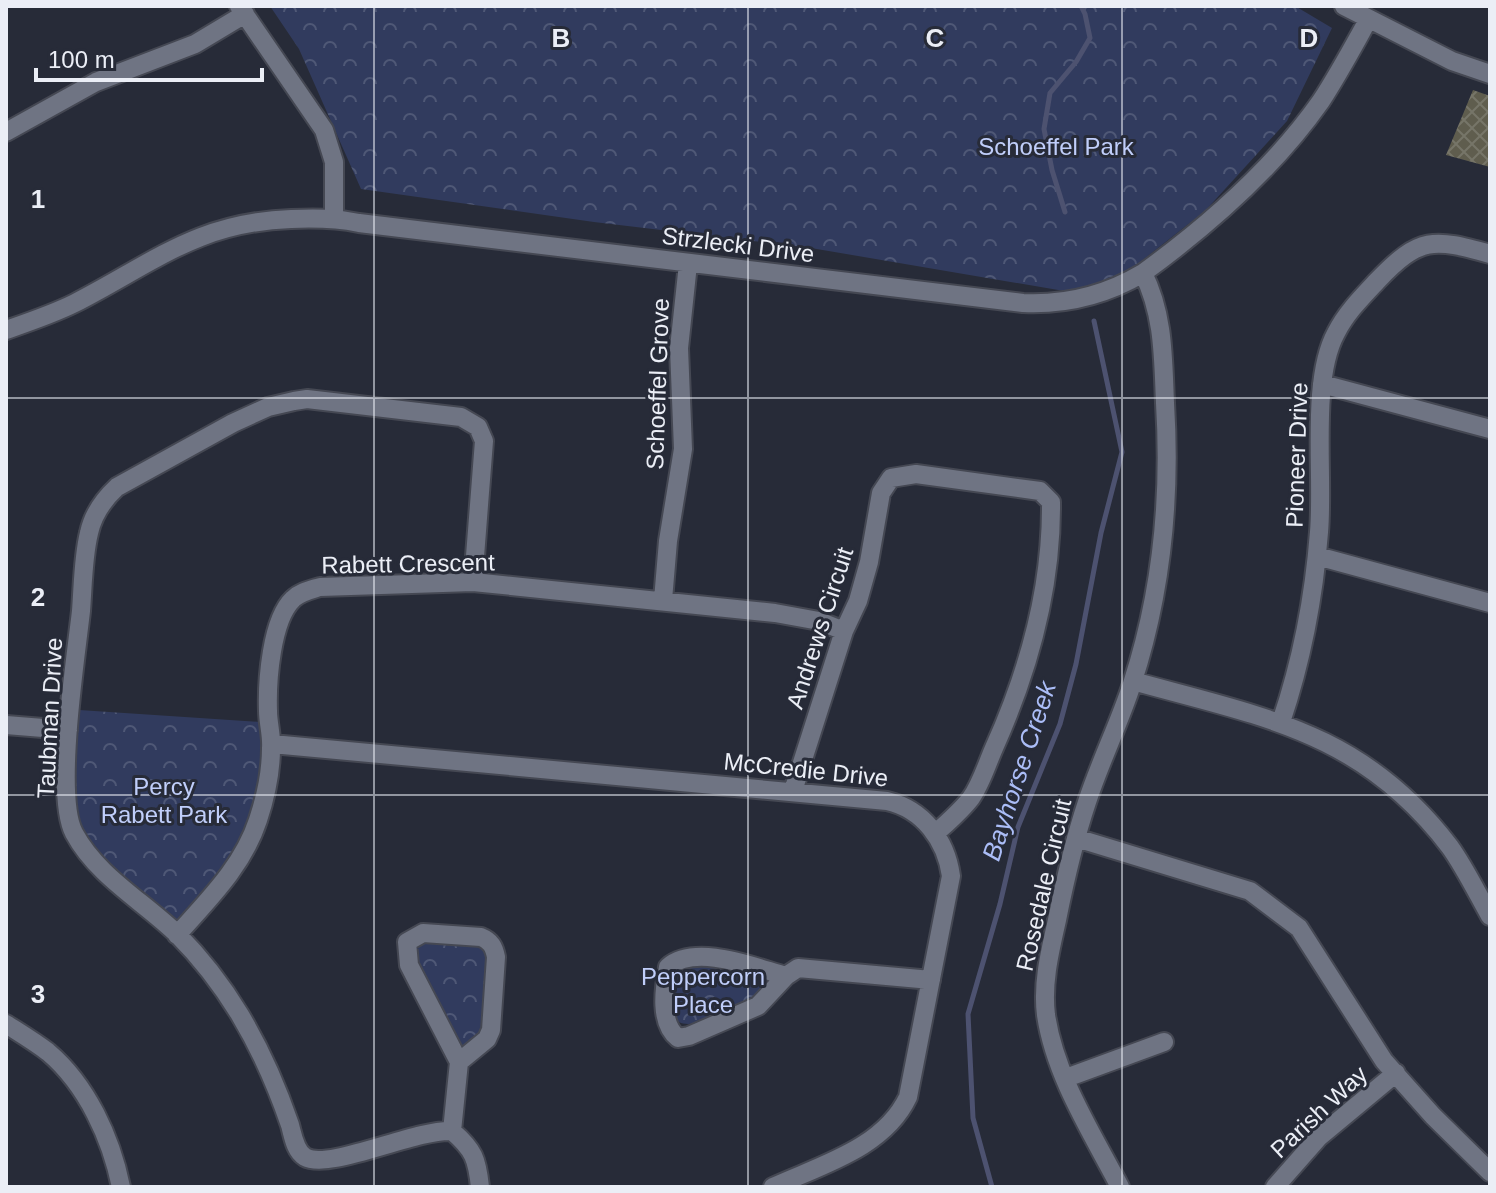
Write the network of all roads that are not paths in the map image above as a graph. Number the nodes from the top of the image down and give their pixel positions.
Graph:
1 (1344, 6) edge
2 (242, 10) edge
3 (1368, 20) junction
4 (1490, 74) edge
5 (6, 132) edge
6 (334, 218) junction
7 (1490, 254) edge
8 (688, 264) junction
9 (1143, 273) junction
10 (6, 332) edge
11 (6, 345) edge
12 (1322, 384) junction
13 (1490, 429) edge
14 (1317, 556) junction
15 (473, 582) junction
16 (663, 600) junction
17 (1490, 603) edge
18 (844, 631) junction
19 (1133, 681) junction
20 (1281, 722) junction
21 (6, 725) edge
22 (68, 730) junction
23 (272, 744) junction
24 (793, 791) junction
25 (936, 833) junction
26 (1076, 838) junction
27 (1490, 916) edge
28 (177, 935) junction
29 (786, 976) junction
30 (931, 980) junction
31 (6, 1024) edge
32 (1164, 1042) dead end
33 (459, 1062) junction
34 (1396, 1073) junction
35 (1066, 1078) junction
36 (452, 1131) junction
37 (1490, 1172) edge
38 (121, 1187) edge
39 (480, 1187) edge
40 (773, 1187) edge
41 (1120, 1187) edge
42 (1275, 1187) edge

1 - 3 street
2 - 5 street
2 - 6 street
3 - 4 street
3 - 9 street, Strzlecki Drive
6 - 8 street, Strzlecki Drive
6 - 10 street, Strzlecki Drive
7 - 12 street, Pioneer Drive
8 - 9 street, Strzlecki Drive
8 - 16 street, Schoeffel Grove
9 - 19 street, Rosedale Circuit
10 - 11 street
12 - 13 street
12 - 14 street, Pioneer Drive
14 - 17 street
14 - 20 street, Pioneer Drive
15 - 16 street, Rabett Crescent
15 - 22 street, Taubman Drive
15 - 23 street, Rabett Crescent
16 - 18 street, Rabett Crescent
18 - 24 street, Andrews Circuit
18 - 25 street, Andrews Circuit
19 - 20 street
19 - 26 street, Rosedale Circuit
20 - 27 street
21 - 22 street
22 - 28 street, Taubman Drive
23 - 24 street, McCredie Drive
23 - 28 street, Rabett Crescent
24 - 25 street, McCredie Drive
25 - 30 street, McCredie Drive
26 - 34 street
26 - 35 street, Rosedale Circuit
28 - 36 street, Taubman Drive
29 - 29 street
29 - 30 street
30 - 40 street, McCredie Drive
31 - 38 street
32 - 35 street
33 - 33 street
33 - 36 street
34 - 37 street
34 - 42 street, Parish Way
35 - 41 street, Rosedale Circuit
36 - 39 street

